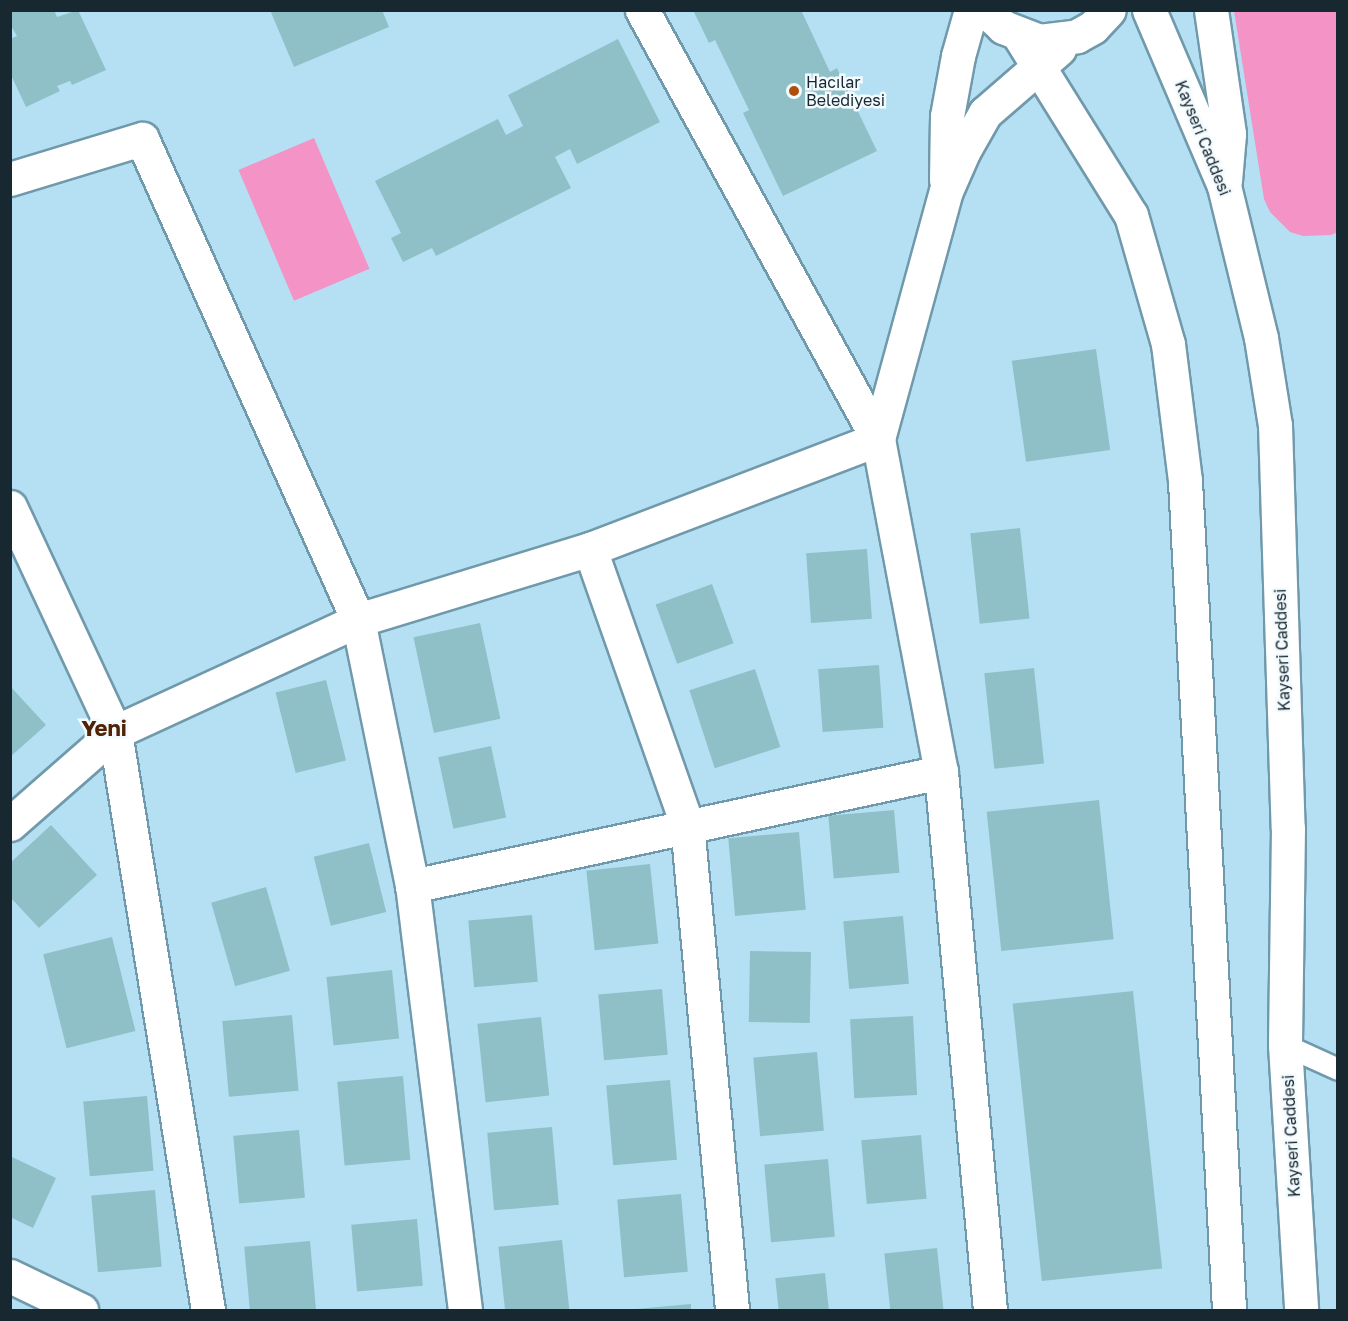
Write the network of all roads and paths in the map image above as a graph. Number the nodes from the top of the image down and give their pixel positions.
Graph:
1 (642, 10) edge
2 (971, 10) edge
3 (985, 10) edge
4 (1109, 10) edge
5 (1149, 10) edge
6 (1211, 10) edge
7 (1077, 36) junction
8 (1020, 37) junction
9 (1039, 66) junction
10 (10, 179) edge
11 (1224, 186) junction
12 (946, 191) junction
13 (878, 439) junction
14 (10, 507) edge
15 (590, 549) junction
16 (358, 620) junction
17 (115, 732) junction
18 (941, 772) junction
19 (10, 824) edge
20 (687, 824) junction
21 (412, 886) junction
22 (1285, 1046) junction
23 (1338, 1069) edge
24 (10, 1276) edge
25 (81, 1311) edge
26 (208, 1311) edge
27 (465, 1311) edge
28 (732, 1311) edge
29 (990, 1311) edge
30 (1229, 1311) edge
31 (1301, 1311) edge

1 - 13 street
2 - 12 street
3 - 8 street
4 - 7 street
5 - 11 street, Kayseri Caddesi
6 - 11 street
7 - 8 street
7 - 9 street
8 - 9 street
9 - 12 street
9 - 30 street
10 - 16 street
11 - 22 street, Kayseri Caddesi
12 - 13 street
13 - 15 street
13 - 18 street
14 - 17 street
15 - 16 street
15 - 20 street
16 - 17 street
16 - 21 street
17 - 19 street
17 - 26 street
18 - 20 street
18 - 29 street
20 - 21 street
20 - 28 street
21 - 27 street
22 - 23 lane
22 - 31 street, Kayseri Caddesi
24 - 25 street

